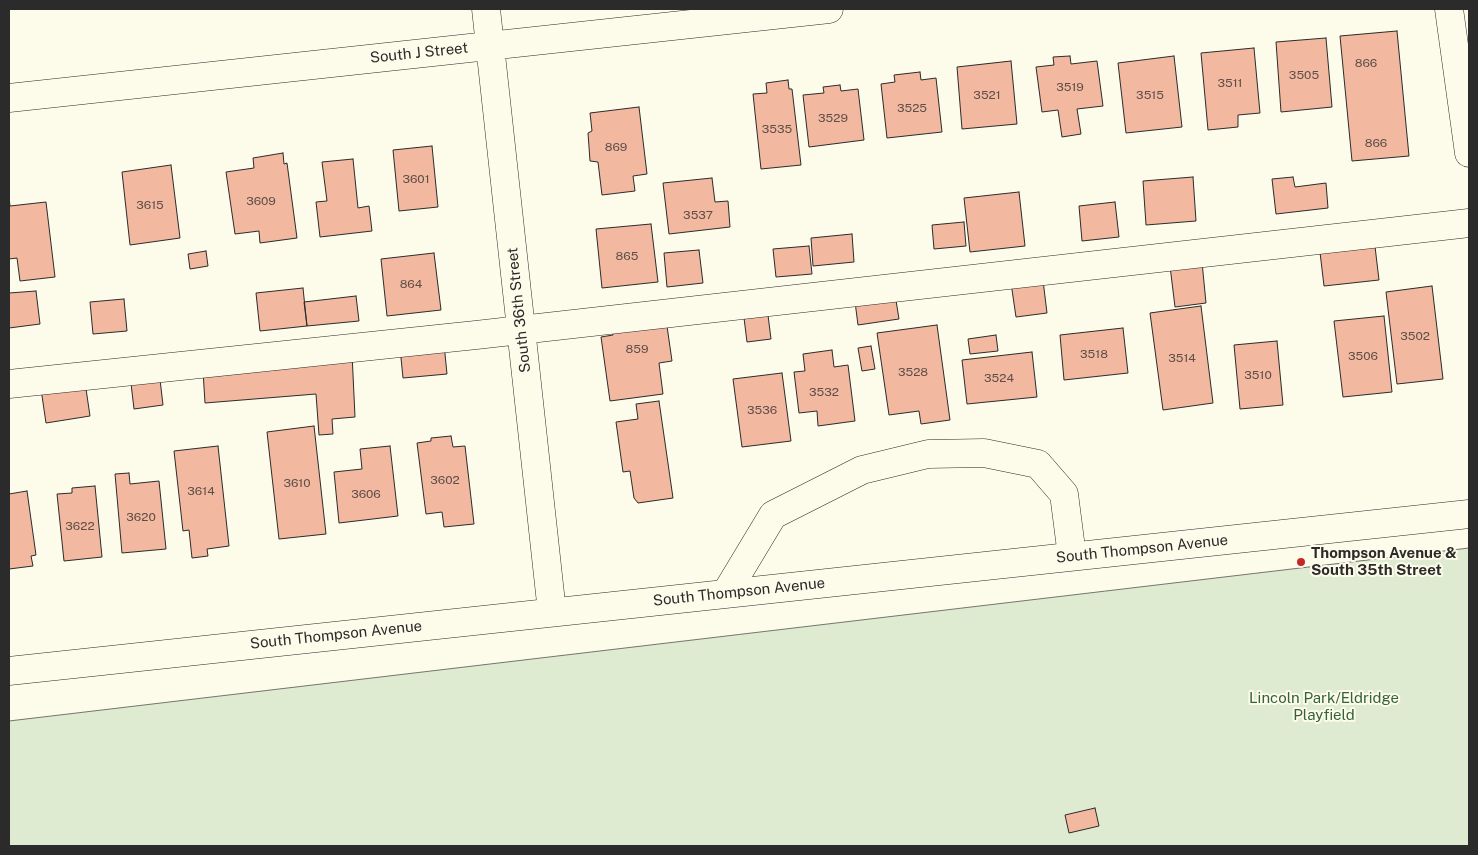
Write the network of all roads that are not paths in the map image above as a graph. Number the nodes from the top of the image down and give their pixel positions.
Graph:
1 (486, 9) edge
2 (829, 9) edge
3 (1449, 9) edge
4 (490, 46) junction
5 (9, 98) edge
6 (1469, 153) edge
7 (1469, 224) edge
8 (521, 330) junction
9 (9, 384) edge
10 (1469, 514) edge
11 (1072, 556) junction
12 (726, 593) junction
13 (552, 612) junction
14 (9, 671) edge

1 - 4 street, South 36th Street
2 - 4 street, South J Street
3 - 6 street
4 - 5 street, South J Street
4 - 8 street, South 36th Street
7 - 8 street
8 - 9 street
8 - 13 street, South 36th Street
10 - 11 street, South Thompson Avenue
11 - 12 street, South Thompson Avenue
11 - 12 street
12 - 13 street, South Thompson Avenue
13 - 14 street, South Thompson Avenue

